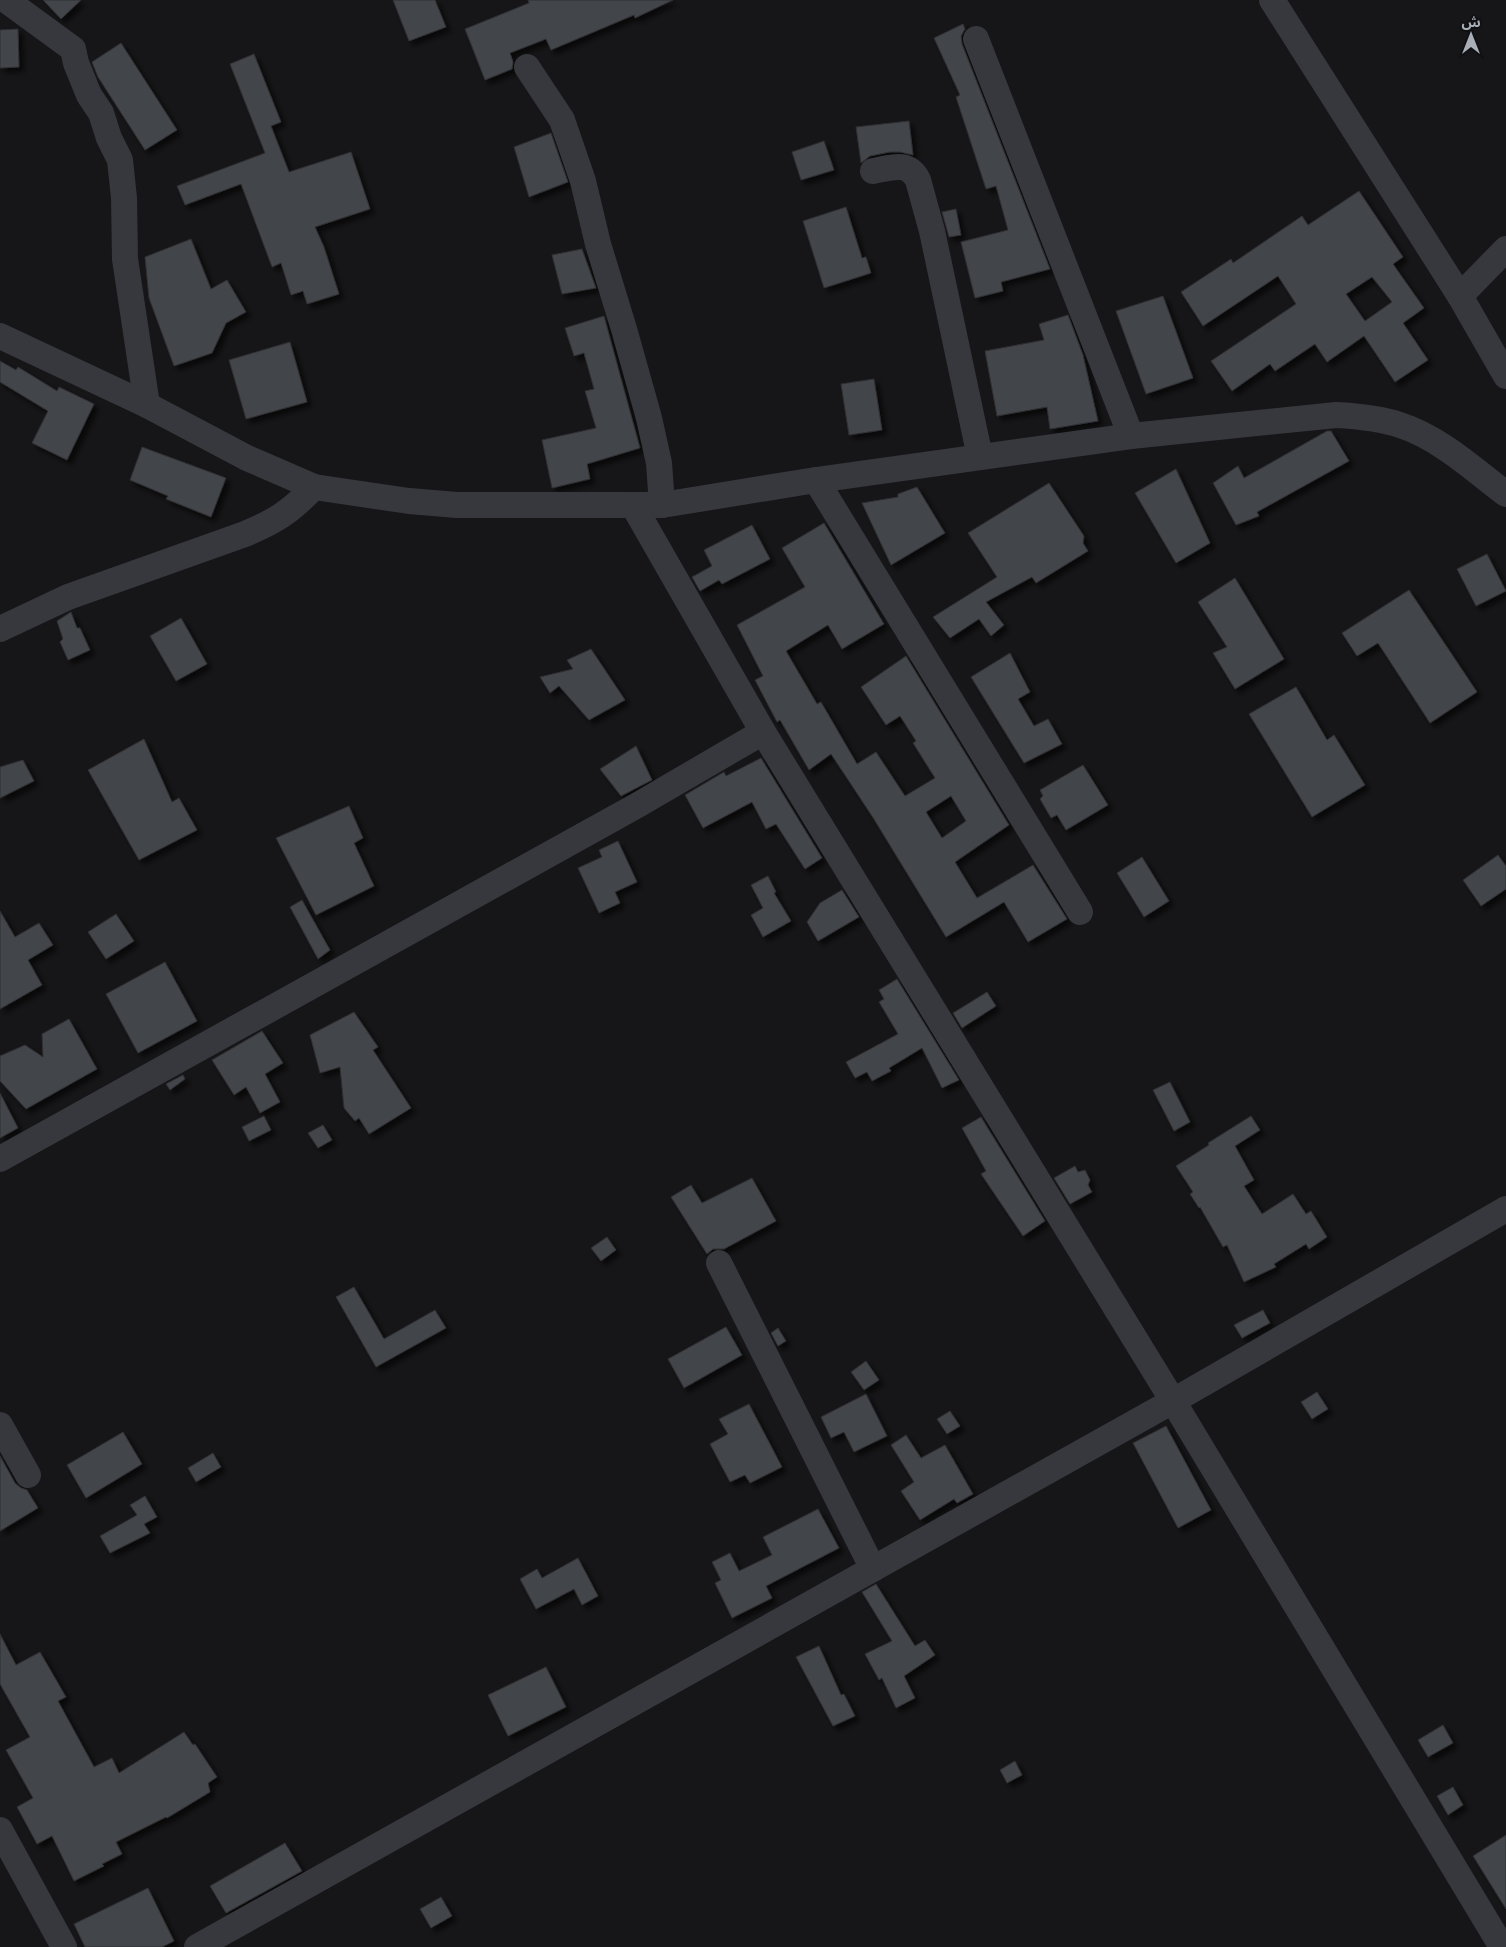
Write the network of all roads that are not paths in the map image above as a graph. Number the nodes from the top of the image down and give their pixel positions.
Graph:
1 (6, 0) edge
2 (1272, 0) edge
3 (976, 39) dead end
4 (527, 67) dead end
5 (873, 171) dead end
6 (1506, 249) edge
7 (1460, 296) junction
8 (0, 336) edge
9 (1506, 376) edge
10 (147, 405) junction
11 (1131, 436) junction
12 (980, 457) junction
13 (816, 480) junction
14 (314, 487) junction
15 (1506, 494) edge
16 (634, 505) junction
17 (662, 505) junction
18 (0, 629) edge
19 (763, 732) junction
20 (1080, 912) dead end
21 (0, 1159) edge
22 (1506, 1209) edge
23 (719, 1264) dead end
24 (1173, 1401) junction
25 (0, 1425) edge
26 (28, 1475) dead end
27 (873, 1570) junction
28 (0, 1830) edge
29 (64, 1947) edge
30 (197, 1947) edge
31 (1502, 1947) edge

1 - 10 street
2 - 7 street
3 - 11 street
4 - 17 street
5 - 12 street
6 - 7 street
7 - 9 street
8 - 10 street
10 - 14 street
11 - 12 street
11 - 15 street
12 - 13 street
13 - 17 street
13 - 20 street
14 - 16 street
14 - 18 street
16 - 17 street
16 - 19 street
19 - 21 street
19 - 24 street
22 - 24 street
23 - 27 street
24 - 27 street
24 - 31 street
25 - 26 street
27 - 30 street
28 - 29 street

